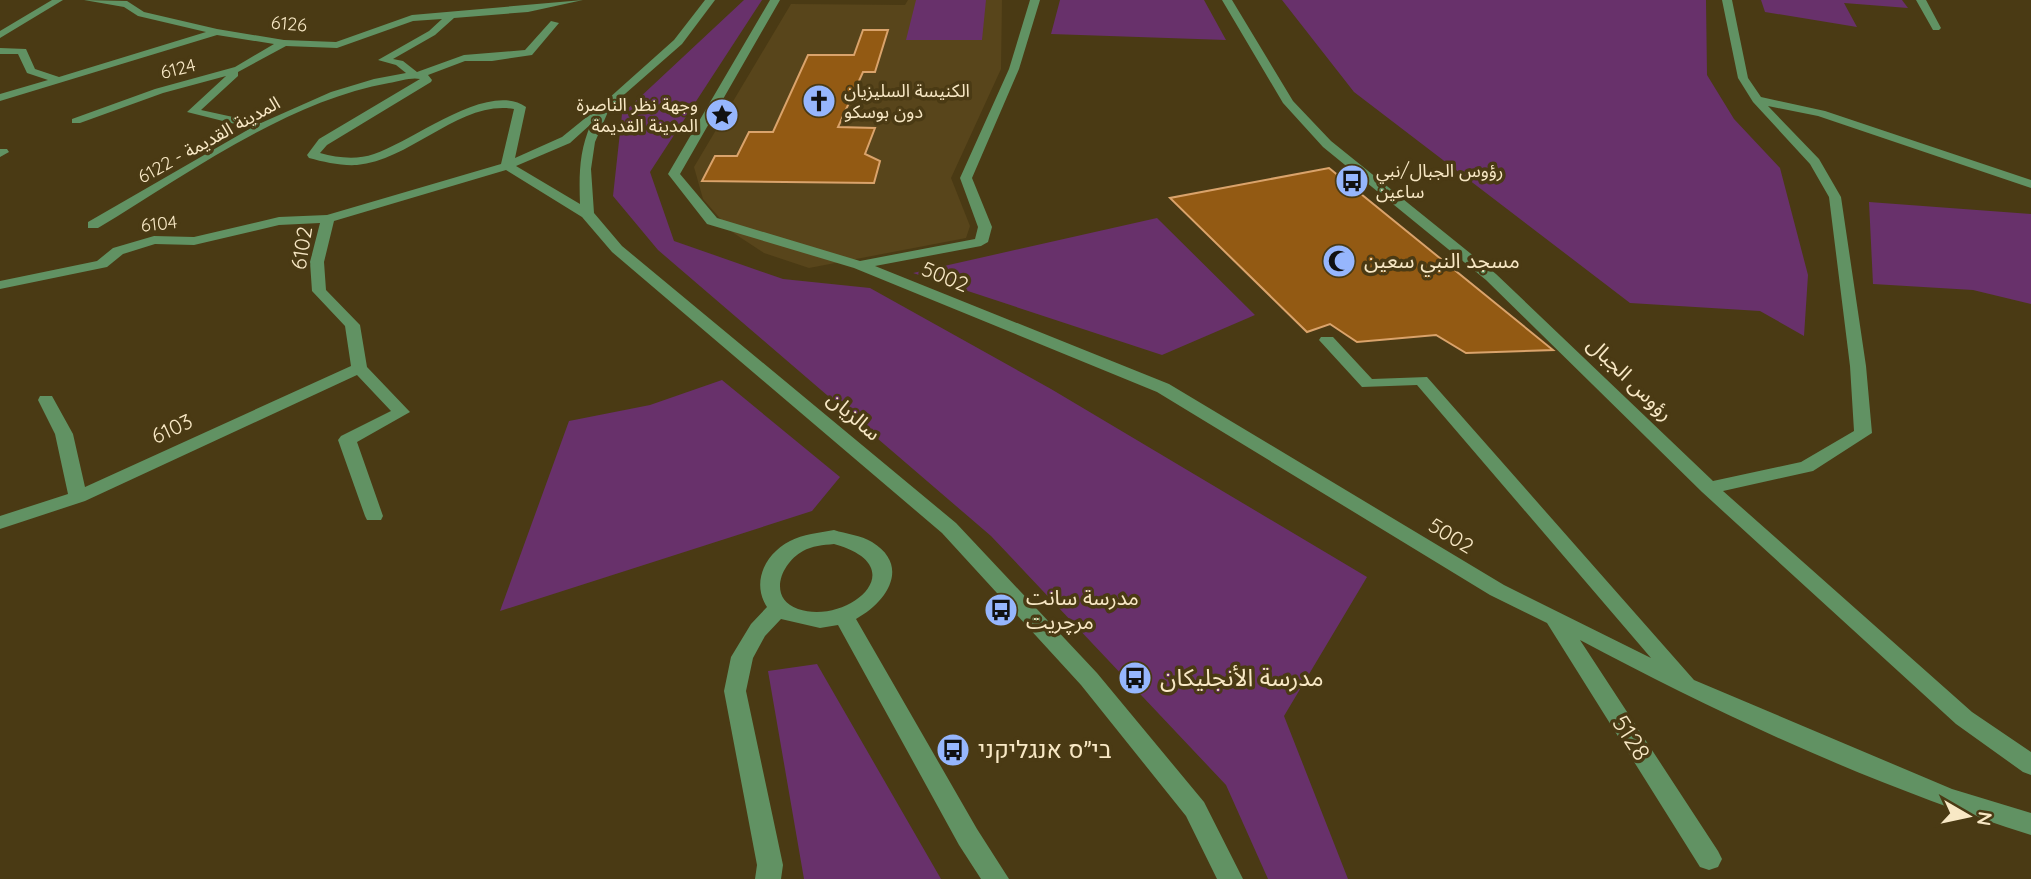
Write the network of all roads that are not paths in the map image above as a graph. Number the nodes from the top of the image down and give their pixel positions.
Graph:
1 (58, 0) edge
2 (89, 0) edge
3 (578, 0) edge
4 (710, 0) edge
5 (775, 0) edge
6 (1035, 0) edge
7 (1227, 0) edge
8 (1727, 0) edge
9 (1921, 0) edge
10 (138, 2) dead end
11 (127, 4) junction
12 (452, 14) junction
13 (554, 23) dead end
14 (1936, 28) dead end
15 (217, 32) junction
16 (0, 35) edge
17 (284, 43) junction
18 (0, 51) edge
19 (239, 69) junction
20 (417, 74) junction
21 (58, 80) junction
22 (0, 98) edge
23 (1757, 100) junction
24 (605, 106) junction
25 (76, 121) dead end
26 (262, 127) junction
27 (507, 166) junction
28 (2031, 184) edge
29 (587, 214) junction
30 (328, 219) junction
31 (93, 225) dead end
32 (859, 265) junction
33 (0, 285) edge
34 (1327, 340) dead end
35 (359, 368) junction
36 (46, 400) dead end
37 (1709, 488) junction
38 (78, 497) junction
39 (374, 516) dead end
40 (0, 523) edge
41 (779, 608) junction
42 (844, 616) junction
43 (1554, 617) junction
44 (1691, 690) junction
45 (2031, 765) edge
46 (2031, 824) edge
47 (1709, 859) dead end
48 (768, 879) edge
49 (996, 879) edge
50 (1230, 879) edge

1 - 16 street
2 - 11 street
3 - 12 street, 6126
4 - 24 street
5 - 32 street, 5002
6 - 32 street
7 - 37 street, رؤوس الجبال
8 - 23 street
9 - 14 street
10 - 11 street
11 - 15 street
12 - 17 street, 6126
12 - 20 street
13 - 20 street, المدينة القديمة - 6122
15 - 17 street, 6126
15 - 21 street, 6126
17 - 19 street, 6124
18 - 21 street
19 - 25 street, 6124
19 - 26 street
20 - 26 street, المدينة القديمة - 6122
20 - 27 street
21 - 22 street, 6126
23 - 28 street
23 - 37 street
24 - 27 street, 6102
24 - 29 street
26 - 31 street, المدينة القديمة - 6122
27 - 29 street, سالزيان
27 - 30 street, 6102
29 - 50 street, سالزيان
30 - 33 street, 6104
30 - 35 street, 6102
32 - 43 street, 5002
34 - 44 street
35 - 38 street, 6103
35 - 39 street
36 - 38 street
37 - 45 street, رؤوس الجبال
38 - 40 street, 6103
41 - 42 street
41 - 42 street
41 - 48 street
42 - 49 street
43 - 44 street, 5002
43 - 47 street, 5128
44 - 46 street, 5002

